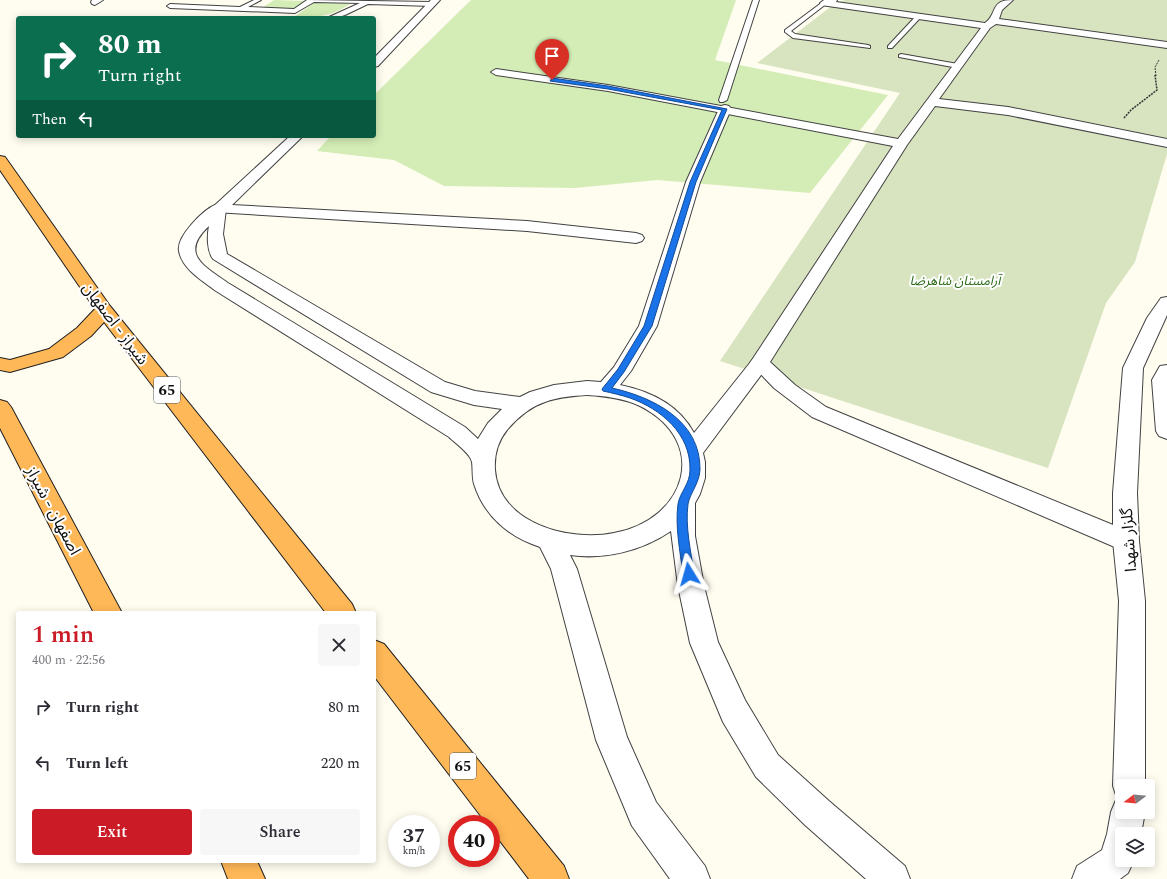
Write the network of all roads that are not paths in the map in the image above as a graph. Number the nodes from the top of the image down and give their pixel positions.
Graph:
1 (258, 0) edge
2 (311, 0) edge
3 (756, 0) edge
4 (833, 0) edge
5 (1009, 0) edge
6 (366, 2) junction
7 (434, 2) edge
8 (385, 3) junction
9 (824, 3) junction
10 (170, 6) dead end
11 (241, 9) junction
12 (374, 10) dead end
13 (295, 11) junction
14 (290, 16) edge
15 (336, 16) edge
16 (919, 16) junction
17 (990, 24) junction
18 (1167, 45) edge
19 (868, 47) dead end
20 (890, 47) dead end
21 (901, 56) dead end
22 (376, 62) edge
23 (958, 66) junction
24 (496, 72) dead end
25 (932, 102) junction
26 (724, 105) junction
27 (295, 138) edge
28 (1167, 143) edge
29 (901, 144) junction
30 (0, 160) edge
31 (218, 209) junction
32 (636, 238) dead end
33 (1167, 302) edge
34 (104, 310) junction
35 (760, 363) junction
36 (0, 364) edge
37 (1167, 371) edge
38 (606, 389) junction
39 (522, 404) junction
40 (1, 412) edge
41 (1167, 431) edge
42 (692, 452) junction
43 (483, 461) junction
44 (683, 503) junction
45 (549, 540) junction
46 (1126, 540) junction
47 (107, 611) edge
48 (340, 611) edge
49 (376, 657) edge
50 (1129, 779) edge
51 (1115, 862) edge
52 (239, 863) edge
53 (247, 879) edge
54 (551, 879) edge
55 (692, 879) edge
56 (892, 879) edge
57 (1090, 879) edge

1 - 11 lane
2 - 6 lane
2 - 13 lane
3 - 26 lane
4 - 9 street
5 - 17 street
6 - 8 lane
6 - 15 lane
7 - 8 lane
7 - 22 street
8 - 12 lane
9 - 16 street
9 - 19 lane
10 - 11 lane
11 - 13 lane
13 - 14 lane
16 - 17 street
16 - 20 lane
17 - 18 street
17 - 23 street
21 - 23 lane
23 - 25 street
24 - 26 street
25 - 28 street
25 - 29 street
26 - 29 street
26 - 38 street
27 - 31 street
29 - 35 street
30 - 34 highway, شیراز - اصفهان / 65
31 - 32 street
31 - 39 street
31 - 43 street
33 - 46 street, گلزار شهدا
34 - 36 highway
34 - 48 highway, شیراز - اصفهان / 65
35 - 42 street
35 - 46 street
37 - 41 street
38 - 39 street
38 - 42 street
39 - 43 street
40 - 47 highway, اصفهان - شیراز
42 - 44 street
43 - 45 street
44 - 45 street
44 - 56 street
45 - 55 street
46 - 50 street, گلزار شهدا
49 - 54 highway, 65
51 - 57 street
52 - 53 highway

